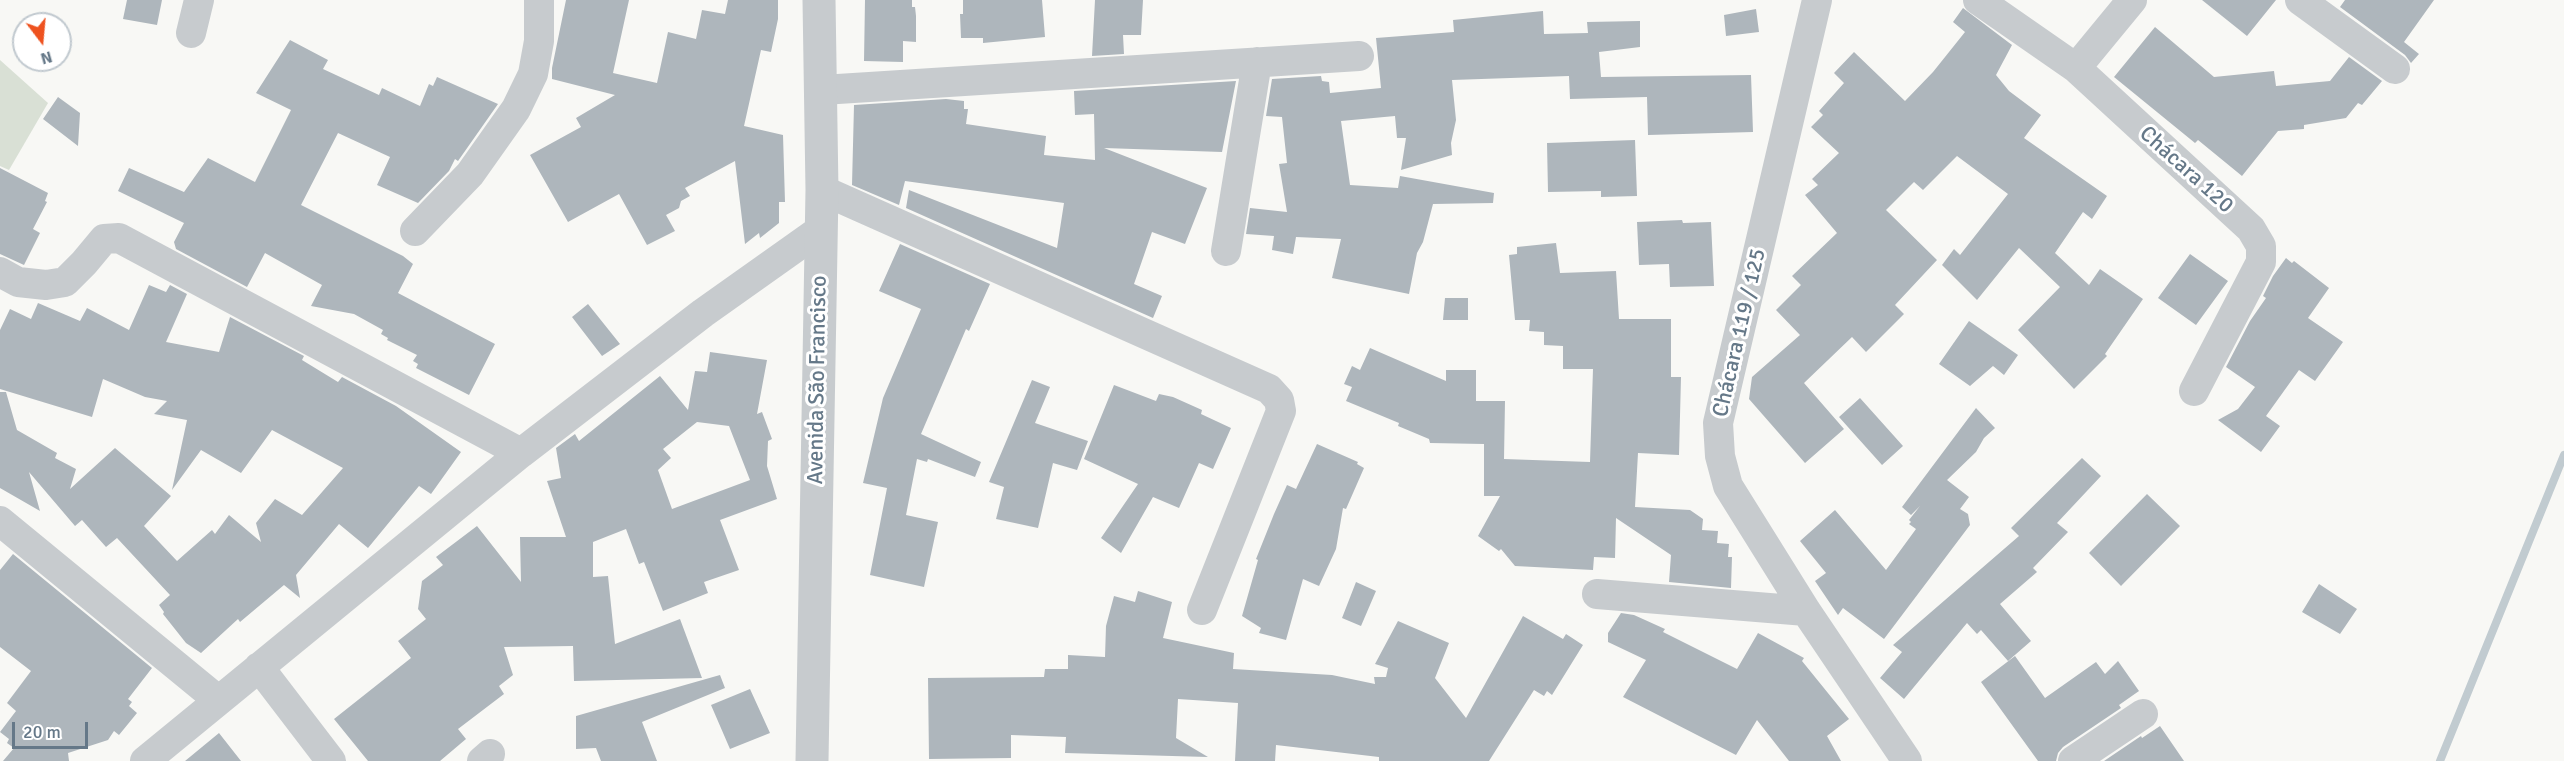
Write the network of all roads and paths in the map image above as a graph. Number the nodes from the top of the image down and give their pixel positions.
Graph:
1 (199, 0) edge
2 (539, 0) edge
3 (819, 0) edge
4 (1817, 0) edge
5 (1978, 0) edge
6 (2132, 0) edge
7 (2300, 0) edge
8 (191, 33) dead end
9 (1359, 56) dead end
10 (1257, 62) junction
11 (2076, 68) junction
12 (2395, 69) dead end
13 (822, 90) junction
14 (822, 190) junction
15 (820, 230) junction
16 (415, 231) dead end
17 (1226, 251) dead end
18 (0, 272) edge
19 (2194, 391) dead end
20 (521, 453) junction
21 (0, 521) edge
22 (1597, 594) dead end
23 (1202, 610) dead end
24 (1806, 611) junction
25 (258, 667) junction
26 (218, 700) junction
27 (2143, 714) dead end
28 (146, 761) edge
29 (331, 761) edge
30 (812, 761) edge
31 (1907, 761) edge
32 (2073, 761) edge

1 - 8 street
2 - 16 street
3 - 13 street, Avenida São Francisco
4 - 24 street, Chácara 119 / 125
5 - 11 street, Chácara 120
6 - 11 street
7 - 12 street
9 - 10 street
10 - 13 street
10 - 17 street
11 - 19 street, Chácara 120
13 - 14 street, Avenida São Francisco
14 - 15 street, Avenida São Francisco
14 - 23 street
15 - 20 street
15 - 30 street, Avenida São Francisco
18 - 20 street
20 - 25 street
21 - 26 street
22 - 24 street
24 - 31 street, Chácara 119 / 125
25 - 26 street
25 - 29 street
26 - 28 street
27 - 32 street

